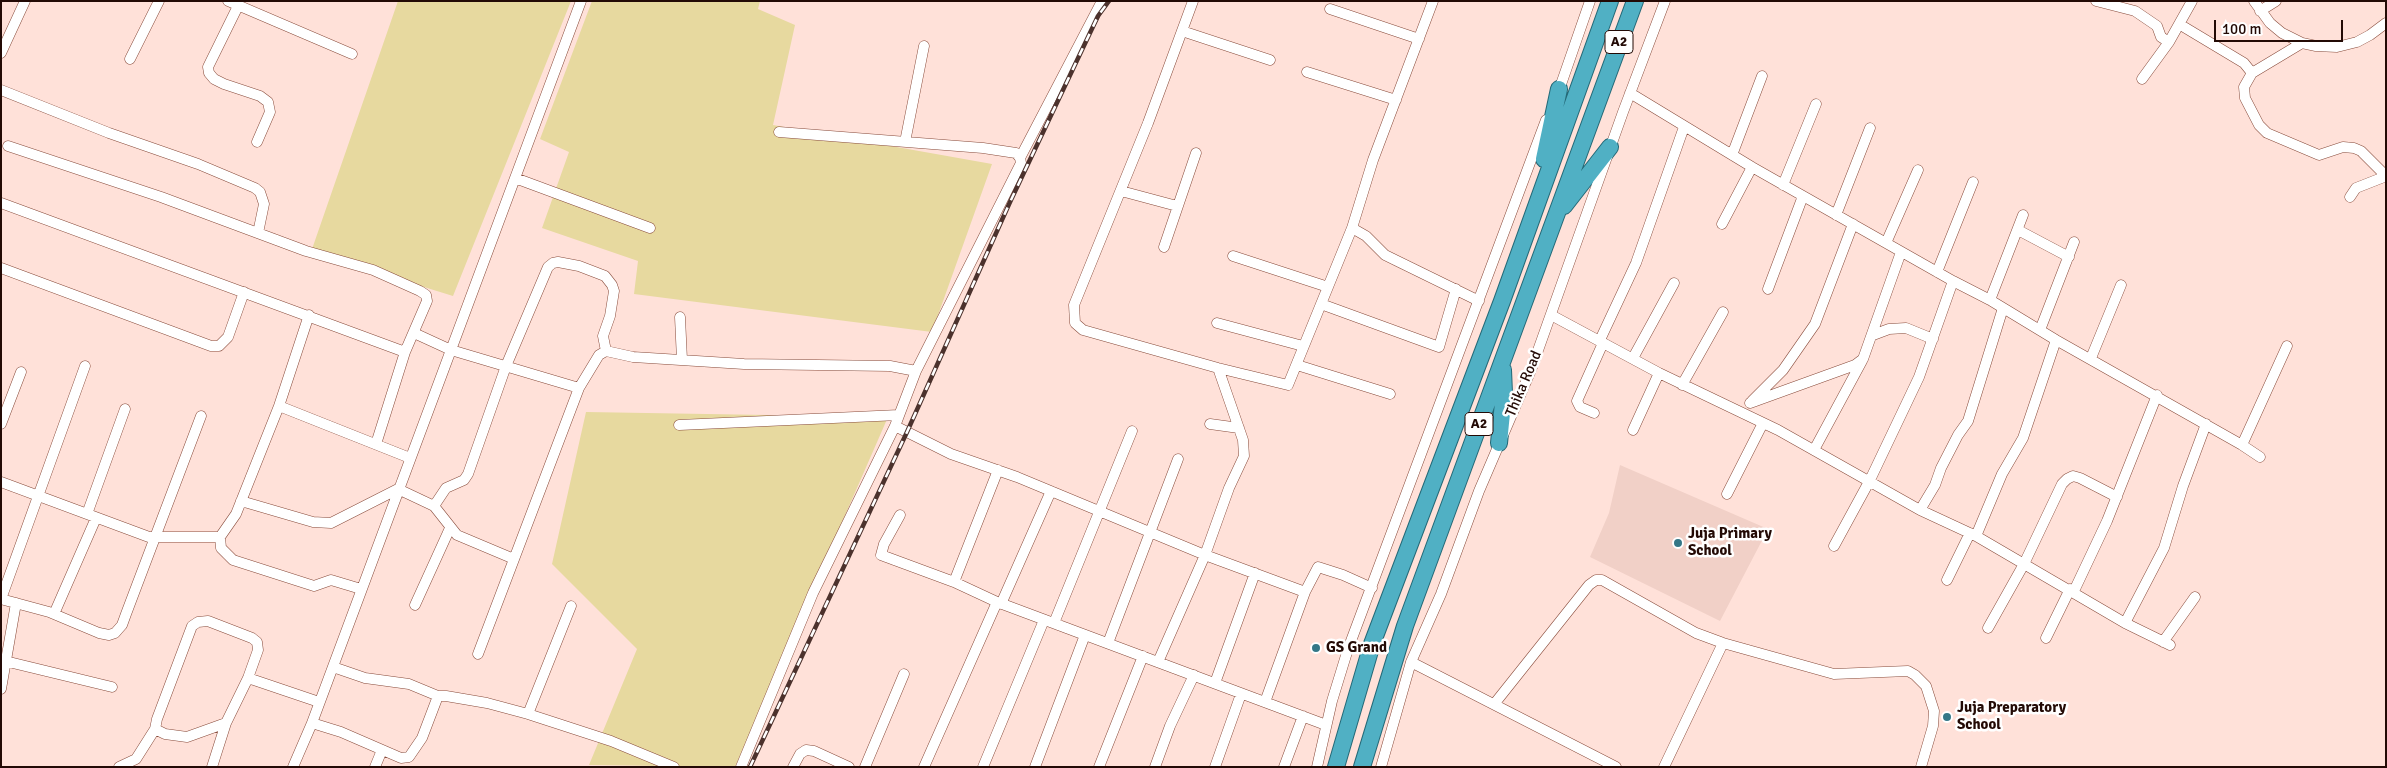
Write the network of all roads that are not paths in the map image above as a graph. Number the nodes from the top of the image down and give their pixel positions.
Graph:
1 (25, 1) edge
2 (159, 1) edge
3 (228, 1) edge
4 (581, 1) edge
5 (1102, 1) edge
6 (1194, 1) edge
7 (1432, 1) edge
8 (1590, 1) edge
9 (1610, 1) edge
10 (1635, 1) edge
11 (1665, 1) edge
12 (2096, 1) edge
13 (2192, 1) edge
14 (2254, 1) edge
15 (2276, 1) edge
16 (238, 6) junction
17 (1330, 9) dead end
18 (2260, 11) junction
19 (2386, 23) edge
20 (2179, 24) junction
21 (1182, 31) junction
22 (2290, 37) junction
23 (1419, 39) junction
24 (2169, 42) junction
25 (2302, 43) junction
26 (924, 46) dead end
27 (1, 53) edge
28 (352, 54) dead end
29 (2283, 54) junction
30 (130, 59) dead end
31 (1270, 60) dead end
32 (1307, 72) dead end
33 (2252, 73) junction
34 (1762, 76) dead end
35 (2142, 79) dead end
36 (1559, 89) junction
37 (1, 90) edge
38 (1630, 93) junction
39 (1396, 100) junction
40 (1816, 104) dead end
41 (1684, 127) junction
42 (1870, 128) dead end
43 (779, 132) dead end
44 (256, 142) dead end
45 (905, 142) junction
46 (8, 146) dead end
47 (1610, 147) junction
48 (1196, 153) dead end
49 (1732, 155) junction
50 (1020, 158) junction
51 (1752, 167) junction
52 (1918, 170) dead end
53 (515, 178) junction
54 (1973, 182) dead end
55 (1783, 185) junction
56 (1121, 191) junction
57 (1803, 196) junction
58 (2350, 197) dead end
59 (1, 203) edge
60 (1536, 205) junction
61 (1177, 206) junction
62 (1836, 215) junction
63 (2023, 215) dead end
64 (1554, 219) junction
65 (1722, 224) dead end
66 (1853, 224) junction
67 (650, 228) dead end
68 (1352, 228) junction
69 (2018, 230) junction
70 (258, 233) junction
71 (2074, 242) dead end
72 (1886, 243) junction
73 (1164, 247) dead end
74 (1902, 252) junction
75 (1233, 256) dead end
76 (2069, 256) junction
77 (1, 268) edge
78 (1937, 272) junction
79 (1953, 281) junction
80 (1674, 283) dead end
81 (2121, 285) dead end
82 (1328, 287) junction
83 (1456, 289) junction
84 (1768, 289) dead end
85 (244, 292) junction
86 (1479, 300) junction
87 (1990, 300) junction
88 (1321, 304) junction
89 (2003, 308) junction
90 (1723, 312) dead end
91 (309, 315) junction
92 (1551, 315) junction
93 (680, 317) dead end
94 (1216, 323) dead end
95 (2040, 330) junction
96 (414, 333) junction
97 (1873, 334) junction
98 (1933, 339) junction
99 (2056, 340) junction
100 (1601, 341) junction
101 (1303, 346) junction
102 (2287, 346) dead end
103 (451, 350) junction
104 (606, 350) junction
105 (405, 352) junction
106 (1633, 358) junction
107 (2091, 358) junction
108 (1863, 359) junction
109 (682, 360) junction
110 (1502, 361) junction
111 (1297, 365) junction
112 (85, 366) dead end
113 (506, 366) junction
114 (1218, 368) junction
115 (916, 371) junction
116 (21, 372) dead end
117 (1659, 373) junction
118 (1682, 384) junction
119 (579, 388) junction
120 (1390, 394) dead end
121 (2157, 395) junction
122 (1750, 403) junction
123 (279, 406) junction
124 (125, 409) dead end
125 (1740, 412) junction
126 (1594, 413) dead end
127 (900, 415) junction
128 (201, 416) dead end
129 (1762, 423) junction
130 (1, 424) edge
131 (1210, 424) dead end
132 (2206, 424) junction
133 (680, 425) dead end
134 (895, 426) junction
135 (1239, 428) junction
136 (1633, 430) dead end
137 (1132, 431) dead end
138 (1499, 443) junction
139 (376, 444) junction
140 (2242, 445) junction
141 (1814, 450) junction
142 (2260, 457) dead end
143 (410, 458) junction
144 (1178, 459) dead end
145 (998, 470) junction
146 (1870, 480) junction
147 (1, 482) edge
148 (398, 489) junction
149 (1050, 491) junction
150 (1726, 494) dead end
151 (38, 495) junction
152 (2117, 497) junction
153 (241, 501) junction
154 (434, 506) junction
155 (1920, 510) junction
156 (1099, 511) junction
157 (900, 515) dead end
158 (92, 516) junction
159 (450, 528) junction
160 (1152, 532) junction
161 (1973, 534) junction
162 (220, 537) junction
163 (154, 538) junction
164 (1834, 546) dead end
165 (1204, 555) junction
166 (514, 559) junction
167 (2024, 564) junction
168 (1255, 573) junction
169 (1947, 580) dead end
170 (954, 582) junction
171 (1372, 588) junction
172 (361, 589) junction
173 (2072, 590) junction
174 (1305, 592) junction
175 (2195, 597) dead end
176 (1, 599) edge
177 (16, 603) junction
178 (999, 603) junction
179 (415, 605) dead end
180 (571, 606) dead end
181 (54, 614) junction
182 (1049, 622) junction
183 (2125, 623) junction
184 (1988, 628) dead end
185 (1084, 635) junction
186 (2046, 638) dead end
187 (1723, 643) junction
188 (1108, 644) junction
189 (478, 654) dead end
190 (1143, 656) junction
191 (4, 661) edge
192 (1158, 662) junction
193 (1411, 662) junction
194 (333, 667) junction
195 (904, 674) dead end
196 (1194, 675) junction
197 (248, 678) junction
198 (1215, 683) junction
199 (112, 687) dead end
200 (1, 689) edge
201 (1241, 694) junction
202 (438, 696) junction
203 (319, 702) junction
204 (1265, 702) junction
205 (1495, 703) junction
206 (528, 714) junction
207 (1303, 716) junction
208 (312, 723) junction
209 (226, 724) junction
210 (1326, 725) junction
211 (155, 729) junction
212 (382, 750) junction
213 (119, 767) edge
214 (212, 767) edge
215 (293, 767) edge
216 (375, 767) edge
217 (674, 767) edge
218 (741, 767) edge
219 (793, 767) edge
220 (849, 767) edge
221 (865, 767) edge
222 (924, 767) edge
223 (983, 767) edge
224 (1034, 767) edge
225 (1099, 767) edge
226 (1155, 767) edge
227 (1215, 767) edge
228 (1284, 767) edge
229 (1317, 767) edge
230 (1336, 767) edge
231 (1362, 767) edge
232 (1381, 767) edge
233 (1616, 767) edge
234 (1664, 767) edge
235 (1921, 767) edge

1 - 27 street
2 - 30 street
3 - 16 street
4 - 53 street
5 - 50 street
6 - 21 street
7 - 23 street
8 - 36 street
9 - 60 highway, A2
10 - 64 highway, Thika Road / A2
11 - 38 street, Thika Road
12 - 24 street
13 - 20 street
14 - 18 street
15 - 18 street
16 - 28 street
16 - 44 street
17 - 23 street
18 - 22 street
19 - 25 street
20 - 24 street
20 - 33 street
21 - 31 street
21 - 56 street
22 - 25 street
22 - 29 street
23 - 39 street
24 - 35 street
25 - 29 street
26 - 45 street
29 - 33 street
32 - 39 street
33 - 58 street
34 - 49 street
36 - 60 highway
36 - 86 street
37 - 70 street
38 - 41 street
38 - 47 street, Thika Road
39 - 68 street
40 - 55 street
41 - 49 street
41 - 100 street
42 - 62 street
43 - 45 street
45 - 50 street
46 - 70 street
47 - 64 highway
47 - 92 street, Thika Road
48 - 61 street
49 - 51 street
50 - 115 street
51 - 55 street
51 - 65 street
52 - 72 street
53 - 67 street
53 - 103 street
54 - 78 street
55 - 57 street
56 - 61 street
56 - 114 street
57 - 62 street
57 - 84 street
59 - 85 street
60 - 230 highway, A2
61 - 73 street
62 - 66 street
63 - 69 street
64 - 110 highway, Thika Road / A2
66 - 72 street
66 - 122 street
68 - 82 street
68 - 83 street
69 - 76 street
69 - 87 street
70 - 96 street
71 - 76 street
72 - 74 street
74 - 78 street
74 - 97 street
75 - 82 street
76 - 95 street
77 - 85 street
78 - 79 street
79 - 87 street
79 - 98 street
80 - 106 street
81 - 107 street
82 - 88 street
83 - 86 street
83 - 88 street
85 - 91 street
86 - 171 street
87 - 89 street
88 - 101 street
89 - 95 street
89 - 155 street
90 - 118 street
91 - 105 street
91 - 123 street
92 - 100 street
92 - 138 street, Thika Road
93 - 109 street
94 - 101 street
95 - 99 street
96 - 103 street
96 - 105 street
97 - 98 street
97 - 108 street
98 - 146 street
99 - 107 street
99 - 161 street
100 - 106 street
100 - 126 street
101 - 111 street
102 - 140 street
103 - 113 street
103 - 143 street
104 - 109 street
104 - 113 street
104 - 119 street
105 - 139 street
106 - 117 street
107 - 121 street
108 - 122 street
108 - 141 street
109 - 115 street
110 - 138 highway
110 - 231 highway, Thika Road / A2
111 - 114 street
111 - 120 street
112 - 151 street
113 - 119 street
113 - 154 street
114 - 135 street
115 - 127 street
116 - 130 street
117 - 118 street
117 - 136 street
118 - 125 street
119 - 166 street
121 - 132 street
121 - 152 street
122 - 125 street
123 - 139 street
123 - 153 street
124 - 158 street
125 - 129 street
127 - 133 street
127 - 134 street
128 - 163 street
129 - 141 street
129 - 150 street
131 - 135 street
132 - 140 street
132 - 183 street
134 - 145 street
134 - 218 street
135 - 165 street
137 - 156 street
138 - 193 street, Thika Road
139 - 143 street
140 - 142 street
141 - 146 street
143 - 148 street
144 - 160 street
145 - 149 street
145 - 170 street
146 - 155 street
146 - 164 street
147 - 151 street
148 - 153 street
148 - 154 street
148 - 172 street
149 - 156 street
149 - 178 street
151 - 158 street
151 - 176 street
152 - 167 street
152 - 173 street
153 - 162 street
154 - 159 street
155 - 161 street
156 - 160 street
156 - 182 street
157 - 170 street
158 - 163 street
158 - 181 street
159 - 166 street
159 - 179 street
160 - 165 street
160 - 188 street
161 - 167 street
161 - 169 street
162 - 163 street
162 - 172 street
163 - 181 street
165 - 168 street
165 - 192 street
166 - 189 street
167 - 173 street
167 - 184 street
168 - 174 street
168 - 198 street
170 - 178 street
171 - 174 street
171 - 210 street
172 - 194 street
173 - 183 street
173 - 186 street
174 - 204 street
175 - 183 street
176 - 177 street
177 - 181 street
177 - 191 street
178 - 182 street
178 - 222 street
180 - 206 street
182 - 185 street
182 - 223 street
185 - 188 street
185 - 224 street
187 - 205 street
187 - 234 street
187 - 235 street
188 - 190 street
190 - 192 street
190 - 225 street
191 - 199 street
191 - 200 street
192 - 196 street
193 - 205 street
193 - 232 street, Thika Road
194 - 202 street
194 - 203 street
195 - 221 street
196 - 198 street
196 - 226 street
197 - 203 street
197 - 209 street
197 - 211 street
198 - 201 street
201 - 204 street
201 - 227 street
202 - 206 street
202 - 212 street
203 - 208 street
204 - 207 street
205 - 233 street
206 - 217 street
207 - 210 street
207 - 228 street
208 - 212 street
208 - 215 street
209 - 211 street
209 - 214 street
210 - 229 street
211 - 213 street
212 - 216 street
219 - 220 street

